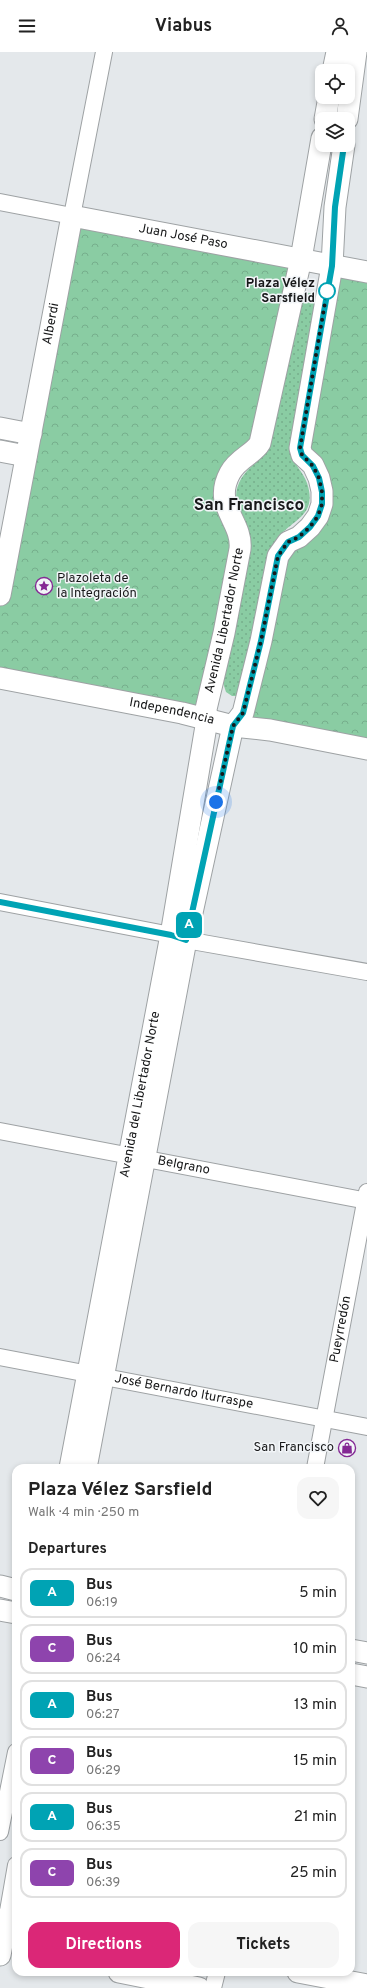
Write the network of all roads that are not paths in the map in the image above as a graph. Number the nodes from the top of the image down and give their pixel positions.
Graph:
1 (104, 52) edge
2 (336, 52) edge
3 (356, 52) edge
4 (334, 64) edge
5 (348, 112) edge
6 (320, 152) edge
7 (343, 152) edge
8 (0, 202) edge
9 (72, 216) junction
10 (301, 259) junction
11 (332, 266) junction
12 (367, 272) edge
13 (0, 428) edge
14 (31, 434) junction
15 (0, 451) edge
16 (26, 456) junction
17 (0, 595) edge
18 (0, 678) edge
19 (207, 720) junction
20 (233, 726) junction
21 (367, 749) edge
22 (0, 902) edge
23 (178, 937) junction
24 (367, 972) edge
25 (0, 1131) edge
26 (137, 1158) junction
27 (366, 1197) edge
28 (0, 1357) edge
29 (95, 1376) junction
30 (324, 1419) junction
31 (367, 1427) edge
32 (71, 1464) edge
33 (86, 1464) edge
34 (316, 1464) edge
35 (0, 1586) edge
36 (12, 1589) edge
37 (0, 1610) edge
38 (12, 1612) edge
39 (355, 1651) edge
40 (367, 1653) edge
41 (355, 1675) edge
42 (367, 1677) edge
43 (12, 1772) edge
44 (0, 1832) edge
45 (12, 1891) edge
46 (8, 1917) edge
47 (4, 1951) edge
48 (138, 1976) edge
49 (216, 1976) edge
50 (319, 1976) edge
51 (367, 1985) edge
52 (199, 1988) edge
53 (213, 1988) edge

1 - 9 street, Alberdi
2 - 4 main road
3 - 5 main road
6 - 10 main road, Avenida Libertador Norte
7 - 11 main road
8 - 9 street, Juan José Paso
9 - 10 main road, Juan José Paso
9 - 14 main road, Alberdi
10 - 11 main road, Juan José Paso
10 - 19 main road, Avenida Libertador Norte
11 - 12 main road, Juan José Paso
11 - 20 main road
13 - 14 main road
14 - 16 main road, Alberdi
15 - 16 main road
16 - 17 main road, Alberdi
18 - 19 main road, Independencia
19 - 20 main road, Independencia
19 - 23 main road, Avenida del Libertador Norte
20 - 21 main road, Independencia
20 - 23 main road, Avenida del Libertador Norte
22 - 23 street
23 - 24 street
23 - 26 main road, Avenida del Libertador Norte
25 - 26 street, Belgrano
26 - 27 street, Belgrano
26 - 29 main road, Avenida del Libertador Norte
27 - 30 street, Pueyrredón
28 - 29 street, José Bernardo Iturraspe
29 - 30 street, José Bernardo Iturraspe
29 - 32 main road, Avenida del Libertador Norte
29 - 33 main road, Avenida del Libertador Norte
30 - 31 street, José Bernardo Iturraspe
30 - 34 street, Pueyrredón
35 - 36 main road
37 - 38 main road
39 - 40 main road
41 - 42 main road
43 - 44 street
45 - 46 street
46 - 47 main road
48 - 52 main road
49 - 53 street
50 - 51 main road

